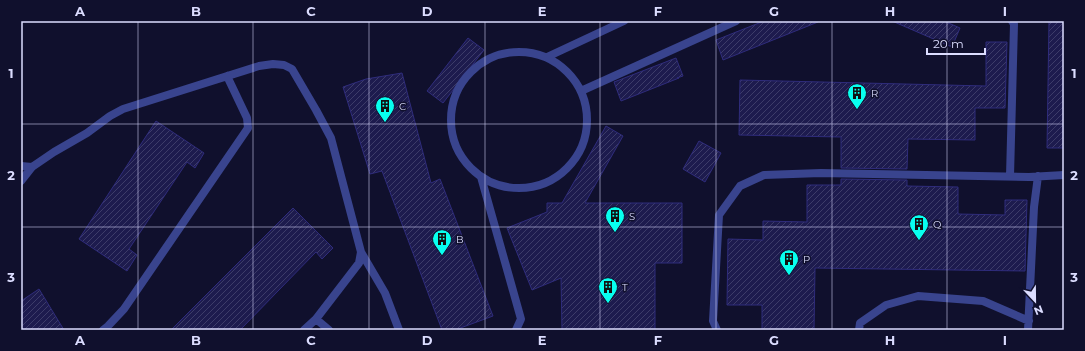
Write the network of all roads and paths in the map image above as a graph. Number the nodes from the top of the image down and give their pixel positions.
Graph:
1 (624, 21) edge
2 (736, 21) edge
3 (1012, 21) edge
4 (546, 58) junction
5 (226, 76) junction
6 (581, 91) junction
7 (21, 166) edge
8 (32, 167) junction
9 (1064, 175) edge
10 (1010, 176) junction
11 (1038, 176) junction
12 (481, 177) junction
13 (21, 182) edge
14 (361, 252) junction
15 (316, 319) junction
16 (1029, 321) junction
17 (103, 330) edge
18 (304, 330) edge
19 (329, 330) edge
20 (399, 330) edge
21 (516, 330) edge
22 (717, 330) edge
23 (859, 330) edge
24 (1028, 330) edge

1 - 4 lane
2 - 6 lane
3 - 10 lane
4 - 6 lane
4 - 12 lane
5 - 8 lane
5 - 14 lane
5 - 17 lane
6 - 12 lane
7 - 8 lane
8 - 13 lane
9 - 11 lane
10 - 11 lane
10 - 22 lane
11 - 16 lane
12 - 21 lane
14 - 15 lane
14 - 20 lane
15 - 18 lane
15 - 19 lane
16 - 23 lane
16 - 24 lane

